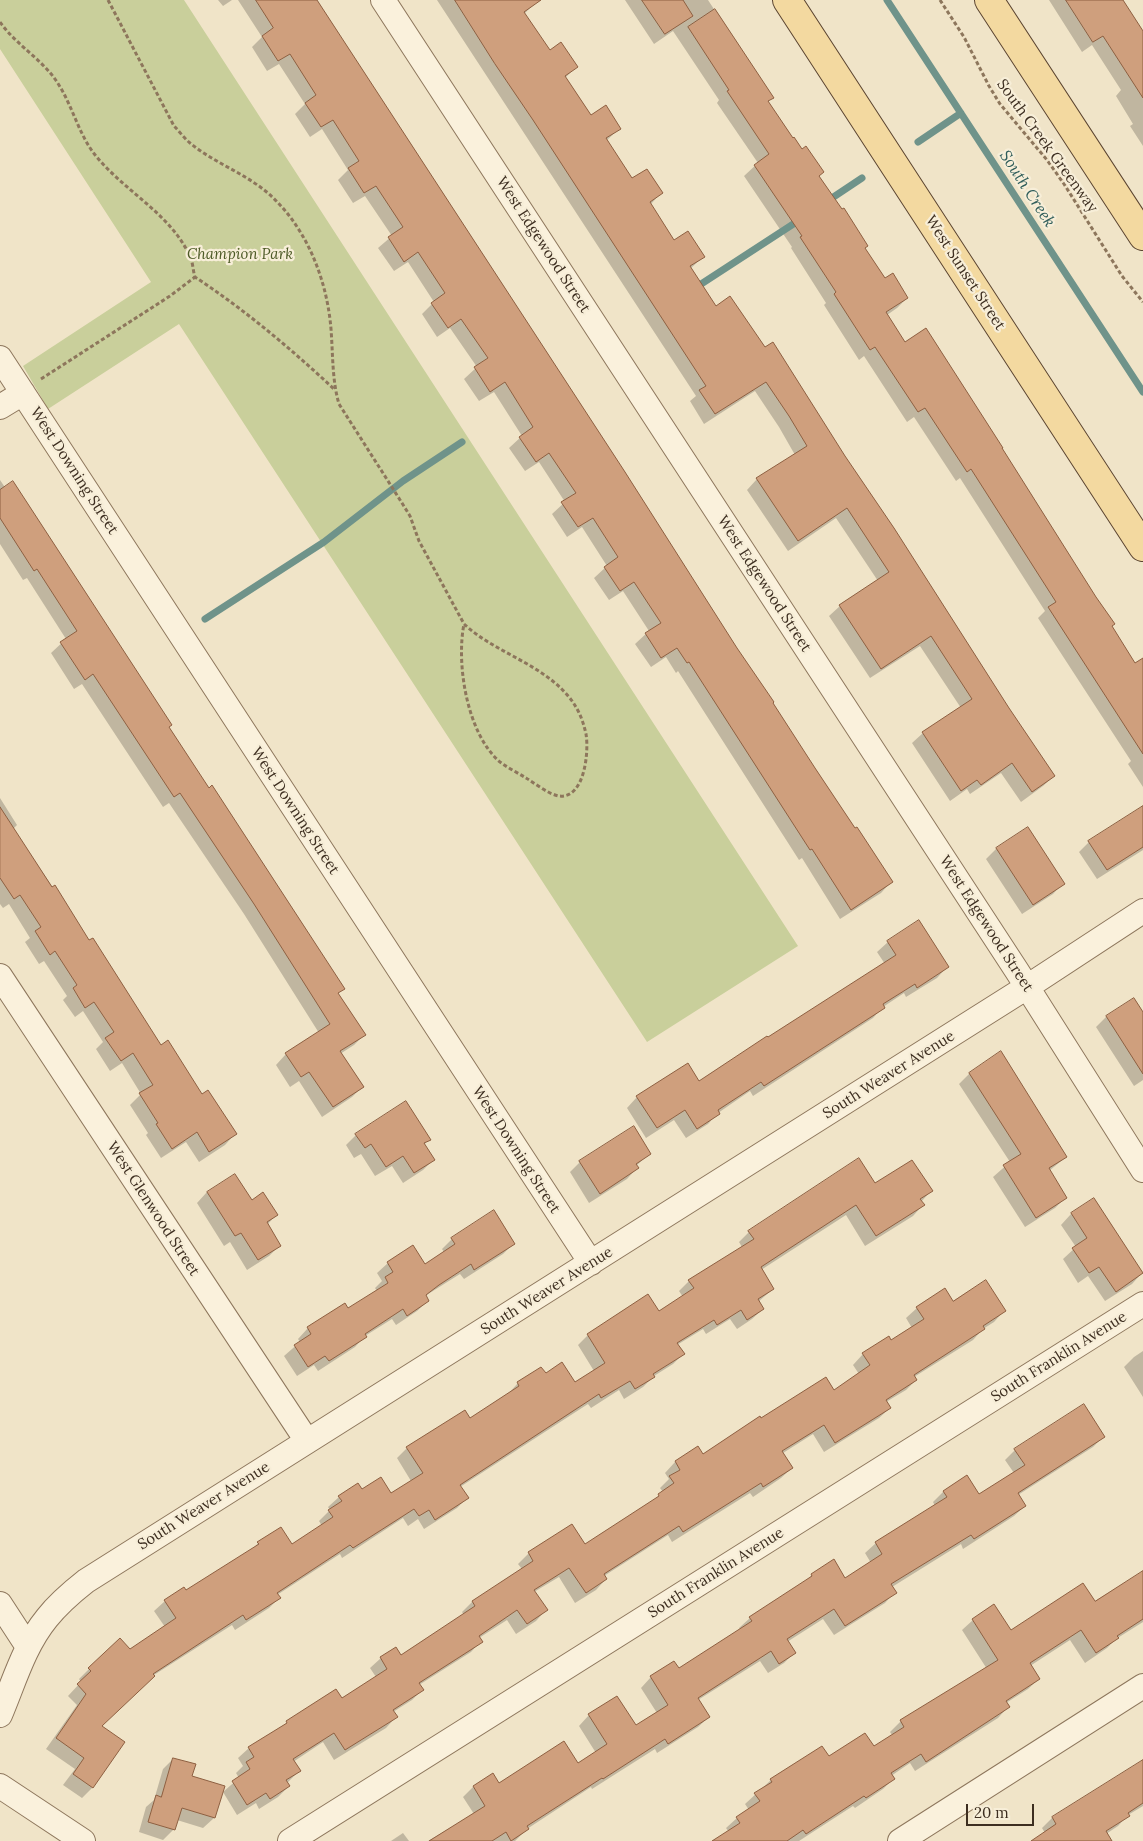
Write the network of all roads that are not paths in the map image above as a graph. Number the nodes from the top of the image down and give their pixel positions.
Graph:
1 (383, 0) edge
2 (787, 0) edge
3 (989, 0) edge
4 (1143, 236) edge
5 (0, 358) edge
6 (23, 393) junction
7 (0, 407) edge
8 (1143, 547) edge
9 (1143, 911) edge
10 (0, 976) edge
11 (1027, 987) junction
12 (1143, 1170) edge
13 (591, 1263) junction
14 (1143, 1304) edge
15 (307, 1441) junction
16 (0, 1604) edge
17 (28, 1647) junction
18 (1143, 1686) edge
19 (0, 1715) edge
20 (0, 1786) edge
21 (83, 1841) edge
22 (290, 1841) edge
23 (900, 1841) edge

1 - 11 street, West Edgewood Street
2 - 8 main road, West Sunset Street
3 - 4 main road
5 - 6 street, West Downing Street
6 - 7 street
6 - 13 street, West Downing Street
9 - 11 street, South Weaver Avenue
10 - 15 street, West Glenwood Street
11 - 12 street, West Edgewood Street
11 - 13 street, South Weaver Avenue
13 - 15 street, South Weaver Avenue
14 - 22 street, South Franklin Avenue
15 - 17 street, South Weaver Avenue
16 - 17 street
17 - 19 street, South Weaver Avenue
18 - 23 street
20 - 21 street

